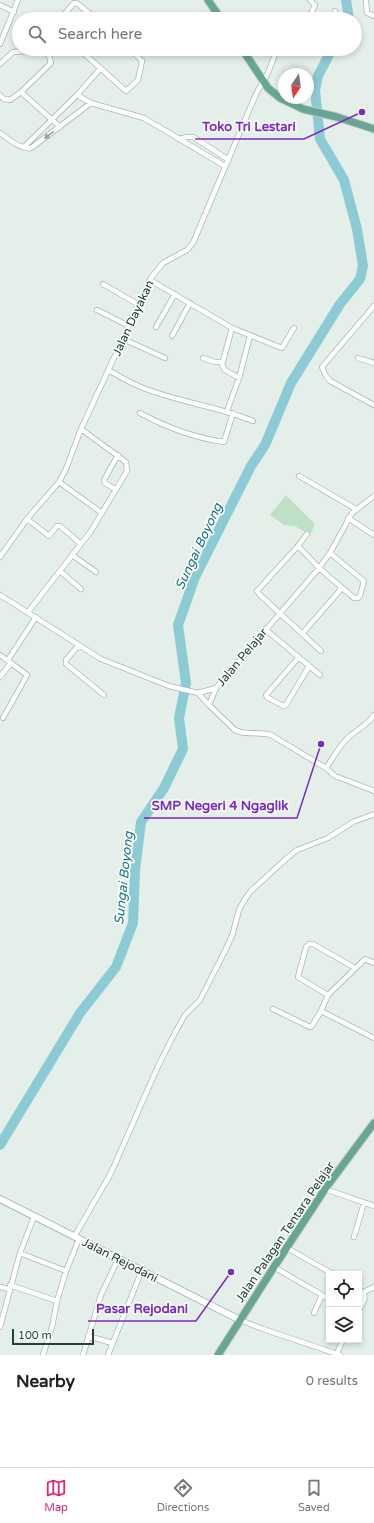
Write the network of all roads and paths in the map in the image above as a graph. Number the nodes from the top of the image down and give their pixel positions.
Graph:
1 (18, 0) edge
2 (208, 0) edge
3 (310, 0) edge
4 (366, 0) edge
5 (0, 5) edge
6 (14, 12) joint
7 (66, 12) edge
8 (88, 12) edge
9 (216, 12) edge
10 (312, 12) edge
11 (374, 16) edge
12 (12, 17) edge
13 (0, 44) edge
14 (12, 53) edge
15 (49, 56) edge
16 (86, 56) edge
17 (137, 56) edge
18 (247, 56) edge
19 (274, 56) edge
20 (0, 64) edge
21 (100, 69) junction
22 (263, 81) junction
23 (21, 92) junction
24 (0, 95) edge
25 (77, 95) junction
26 (91, 103) junction
27 (52, 119) junction
28 (60, 127) junction
29 (374, 128) edge
30 (0, 133) edge
31 (179, 139) junction
32 (24, 147) junction
33 (228, 160) junction
34 (225, 166) junction
35 (150, 280) junction
36 (103, 284) dead end
37 (175, 294) junction
38 (190, 303) junction
39 (139, 305) junction
40 (374, 306) edge
41 (97, 310) dead end
42 (129, 326) junction
43 (156, 327) dead end
44 (232, 328) junction
45 (294, 328) dead end
46 (172, 336) dead end
47 (250, 336) junction
48 (123, 339) junction
49 (165, 358) dead end
50 (203, 358) dead end
51 (358, 358) dead end
52 (222, 362) junction
53 (374, 363) edge
54 (108, 370) junction
55 (239, 378) junction
56 (374, 405) edge
57 (227, 411) junction
58 (140, 413) dead end
59 (233, 413) junction
60 (253, 421) dead end
61 (81, 429) junction
62 (118, 455) junction
63 (299, 476) dead end
64 (59, 482) junction
65 (116, 490) junction
66 (374, 496) edge
67 (356, 509) junction
68 (102, 513) junction
69 (348, 518) junction
70 (27, 519) junction
71 (307, 534) dead end
72 (374, 535) edge
73 (81, 544) junction
74 (298, 546) junction
75 (330, 553) junction
76 (72, 555) junction
77 (0, 557) edge
78 (319, 568) junction
79 (60, 571) junction
80 (96, 572) dead end
81 (342, 588) junction
82 (80, 589) dead end
83 (0, 595) edge
84 (28, 612) junction
85 (280, 613) junction
86 (36, 617) junction
87 (265, 629) junction
88 (302, 634) junction
89 (78, 646) junction
90 (321, 650) dead end
91 (0, 655) edge
92 (299, 657) junction
93 (9, 662) junction
94 (309, 666) junction
95 (320, 675) dead end
96 (0, 677) edge
97 (216, 688) junction
98 (198, 693) junction
99 (104, 695) dead end
100 (209, 705) junction
101 (374, 715) edge
102 (4, 718) dead end
103 (326, 768) junction
104 (374, 791) edge
105 (374, 814) edge
106 (374, 963) edge
107 (355, 968) junction
108 (328, 994) junction
109 (273, 1009) dead end
110 (321, 1011) junction
111 (374, 1038) edge
112 (374, 1123) edge
113 (325, 1189) junction
114 (0, 1199) edge
115 (364, 1203) junction
116 (374, 1206) edge
117 (34, 1217) junction
118 (354, 1236) dead end
119 (76, 1238) junction
120 (287, 1248) junction
121 (20, 1253) junction
122 (118, 1259) junction
123 (274, 1267) junction
124 (142, 1270) junction
125 (66, 1271) junction
126 (328, 1271) edge
127 (0, 1287) edge
128 (10, 1287) junction
129 (374, 1287) edge
130 (364, 1292) joint
131 (322, 1295) junction
132 (326, 1297) edge
133 (57, 1302) junction
134 (361, 1307) edge
135 (314, 1313) dead end
136 (240, 1320) junction
137 (0, 1327) edge
138 (88, 1336) junction
139 (112, 1342) junction
140 (342, 1343) edge
141 (339, 1354) edge
142 (43, 1355) edge
143 (83, 1355) edge
144 (108, 1355) edge
145 (218, 1355) edge

1 - 6 street
2 - 9 main road
3 - 10 street
4 - 11 street
5 - 6 street
7 - 8 street
12 - 13 street
14 - 20 street
15 - 23 street
16 - 21 street
17 - 21 street
18 - 22 main road
19 - 22 street, Jalan Dayakan
21 - 25 street
22 - 29 main road
22 - 33 street, Jalan Dayakan
23 - 24 street
23 - 27 street
25 - 26 street
25 - 27 street
26 - 28 street
26 - 31 street
27 - 28 street
27 - 32 street
28 -> 32 street
30 - 32 street
31 - 33 street
31 - 34 street
33 - 34 street, Jalan Dayakan
34 - 35 street, Jalan Dayakan
35 - 37 street
35 - 39 street, Jalan Dayakan
36 - 39 street
37 - 38 street
37 - 43 street
38 - 44 street
38 - 46 street
39 - 42 street, Jalan Dayakan
40 - 56 street
41 - 42 street
42 - 48 street, Jalan Dayakan
44 - 47 street
44 - 52 street
45 - 47 street
47 - 55 street
48 - 49 street
48 - 54 street, Jalan Dayakan
50 - 52 street
51 - 53 street
52 - 55 street
54 - 57 street
54 - 61 street, Jalan Dayakan
55 - 57 street
57 - 59 street
58 - 59 street
59 - 60 street
61 - 62 street
61 - 64 street, Jalan Dayakan
62 - 65 street
62 - 65 street
63 - 67 street
64 - 68 street
64 - 70 street, Jalan Dayakan
65 - 68 street
66 - 67 street, Jalan Pelajar
67 - 69 street, Jalan Pelajar
68 - 73 street
69 - 72 street
69 - 75 street, Jalan Pelajar
70 - 73 street
70 - 77 street, Jalan Dayakan
71 - 74 street
73 - 76 street
74 - 78 street
74 - 85 street
75 - 78 street, Jalan Pelajar
75 - 81 street
76 - 79 street
76 - 80 street
78 - 81 street
78 - 85 street, Jalan Pelajar
79 - 82 street
79 - 84 street
81 - 88 street
83 - 84 street
84 - 86 street
85 - 87 street, Jalan Pelajar
85 - 88 street
86 - 89 street
86 - 93 street
87 - 92 street
87 - 97 street, Jalan Pelajar
88 - 90 street
89 - 98 street
89 - 99 street
91 - 93 street
92 - 94 street
92 - 94 street
93 - 96 street
93 - 102 street
94 - 95 street
97 - 98 street
97 - 100 street, Jalan Pelajar
98 - 100 street
100 - 103 street
101 - 103 street
103 - 104 street
105 - 119 street
106 - 107 street
107 - 108 street
107 - 108 street
108 - 110 street
109 - 110 street
110 - 111 street
112 - 113 main road, Jalan Palagan Tentara Pelajar
113 - 115 street
113 - 120 main road, Jalan Palagan Tentara Pelajar
114 - 117 main road, Jalan Rejodani
115 - 116 street
115 - 118 street
117 - 119 main road, Jalan Rejodani
117 - 121 street
119 - 122 main road, Jalan Rejodani
119 - 125 street
120 - 123 main road, Jalan Palagan Tentara Pelajar
120 - 126 street
121 - 125 street
121 - 128 street
122 - 124 main road, Jalan Rejodani
122 - 138 street
123 - 131 street
123 - 136 main road, Jalan Palagan Tentara Pelajar
124 - 136 main road, Jalan Rejodani
124 - 139 street
125 - 133 street
127 - 128 street
128 - 133 street
128 - 137 street
129 - 130 street
130 - 134 street
131 - 132 street
131 - 135 street
133 - 142 street
136 - 141 street
136 - 145 main road, Jalan Palagan Tentara Pelajar
138 - 139 street
138 - 143 street
139 - 144 street
140 - 141 street

